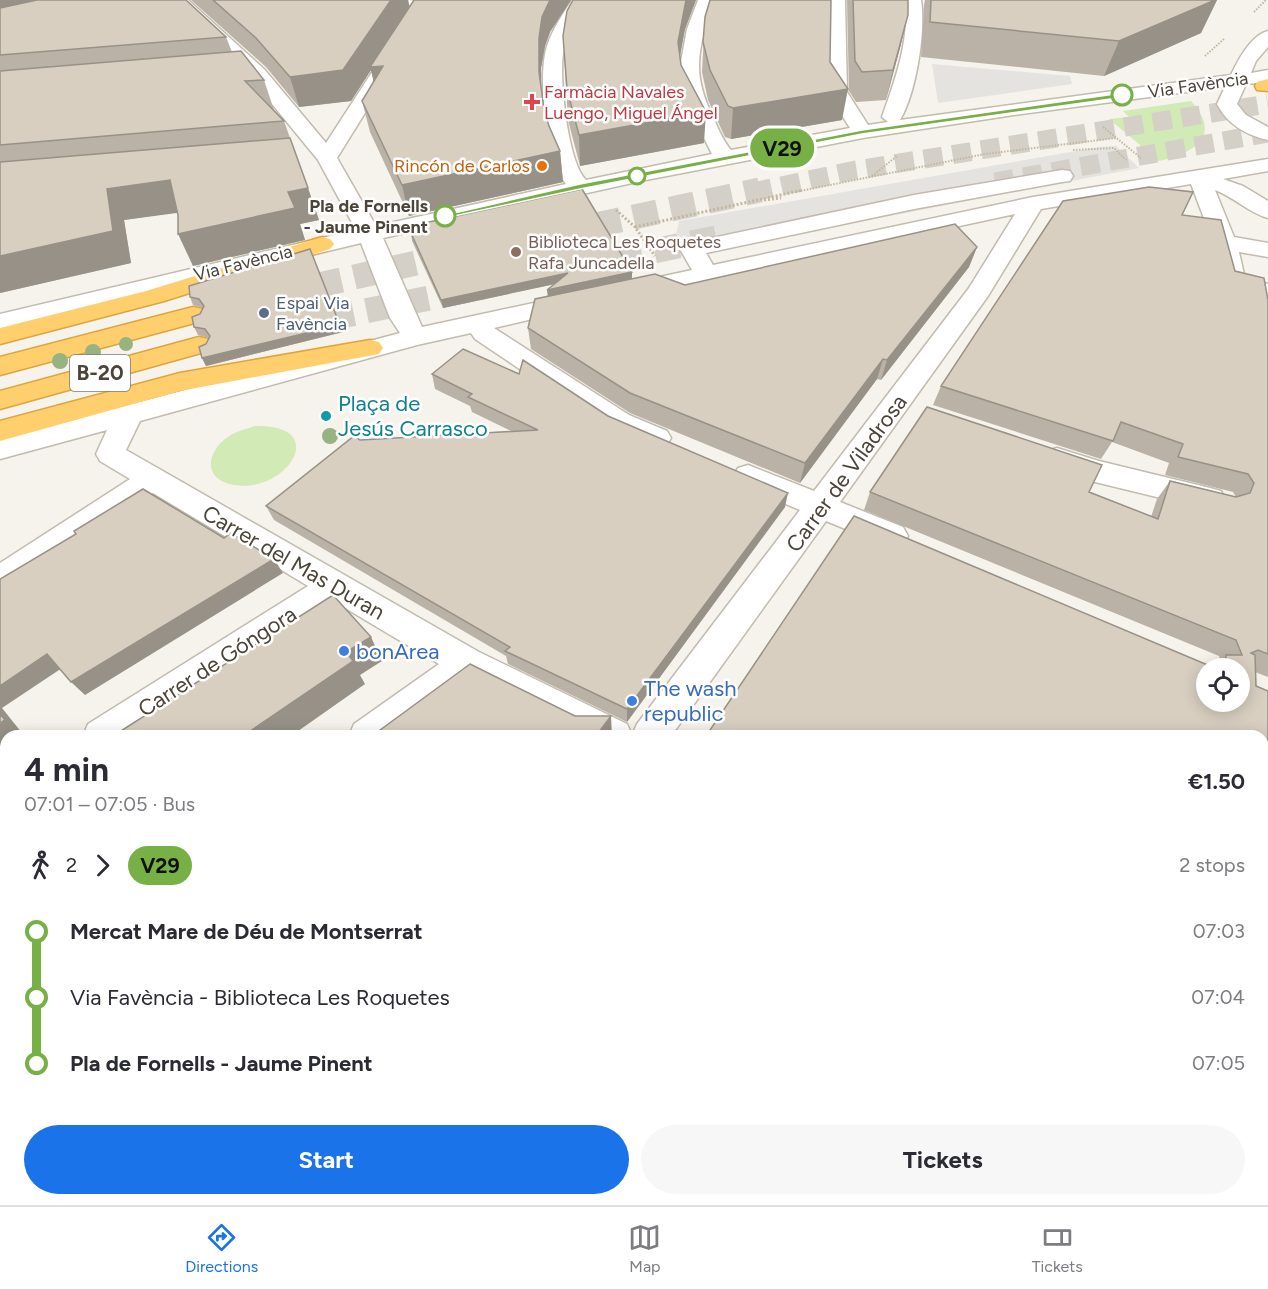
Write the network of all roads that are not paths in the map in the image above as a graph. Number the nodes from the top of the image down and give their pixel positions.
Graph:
1 (178, 0) edge
2 (409, 0) edge
3 (580, 0) edge
4 (706, 0) edge
5 (837, 0) edge
6 (913, 0) edge
7 (1268, 36) edge
8 (257, 73) junction
9 (235, 75) edge
10 (1237, 81) junction
11 (1267, 83) edge
12 (892, 117) dead end
13 (1240, 121) junction
14 (862, 132) junction
15 (1268, 134) edge
16 (327, 158) junction
17 (727, 159) junction
18 (300, 161) edge
19 (1262, 165) edge
20 (1118, 171) dead end
21 (1077, 173) dead end
22 (1170, 180) junction
23 (1201, 182) junction
24 (1137, 185) junction
25 (580, 186) junction
26 (1032, 204) junction
27 (1268, 211) edge
28 (369, 233) junction
29 (1225, 242) junction
30 (322, 244) junction
31 (1268, 250) edge
32 (706, 274) junction
33 (1268, 291) edge
34 (193, 315) edge
35 (0, 322) edge
36 (484, 333) dead end
37 (0, 336) edge
38 (415, 337) junction
39 (199, 345) edge
40 (370, 348) junction
41 (0, 366) edge
42 (0, 400) edge
43 (129, 414) junction
44 (0, 431) edge
45 (0, 449) edge
46 (684, 449) edge
47 (1031, 450) edge
48 (727, 467) edge
49 (153, 479) junction
50 (1221, 502) edge
51 (821, 507) junction
52 (916, 547) edge
53 (0, 580) edge
54 (333, 586) junction
55 (467, 663) junction
56 (110, 730) edge
57 (375, 730) edge
58 (602, 730) edge
59 (655, 730) edge

1 - 8 street
2 - 16 street
3 - 25 street
4 - 17 street
5 - 14 street
6 - 12 street
7 - 10 street
8 - 9 street
8 - 16 street
10 - 11 street, Via Favència
10 - 13 street
10 - 14 street, Via Favència
13 - 15 street
13 - 19 street
14 - 17 street, Via Favència
16 - 18 street
16 - 28 street
17 - 25 street, Via Favència
19 - 22 street
19 - 27 street
20 - 24 street
21 - 32 street
22 - 23 street
22 - 24 street
23 - 27 street
23 - 29 street
24 - 26 street
25 - 28 street, Via Favència
26 - 32 street
26 - 51 street, Carrer de Viladrosa
28 - 30 street, Via Favència
28 - 38 street
29 - 31 street
29 - 33 street
30 - 35 street, Via Favència
30 - 37 highway
32 - 38 street
34 - 41 highway, B-20
36 - 46 street
38 - 40 street
39 - 42 highway, B-20
40 - 43 street
40 - 44 highway
43 - 45 street
43 - 49 street, Carrer del Mas Duran
47 - 50 street
48 - 51 street
49 - 53 street
49 - 54 street, Carrer del Mas Duran
51 - 52 street
51 - 59 street, Carrer de Viladrosa
54 - 55 street, Carrer del Mas Duran
54 - 56 street, Carrer de Góngora
55 - 57 street
55 - 58 street, Carrer del Mas Duran

